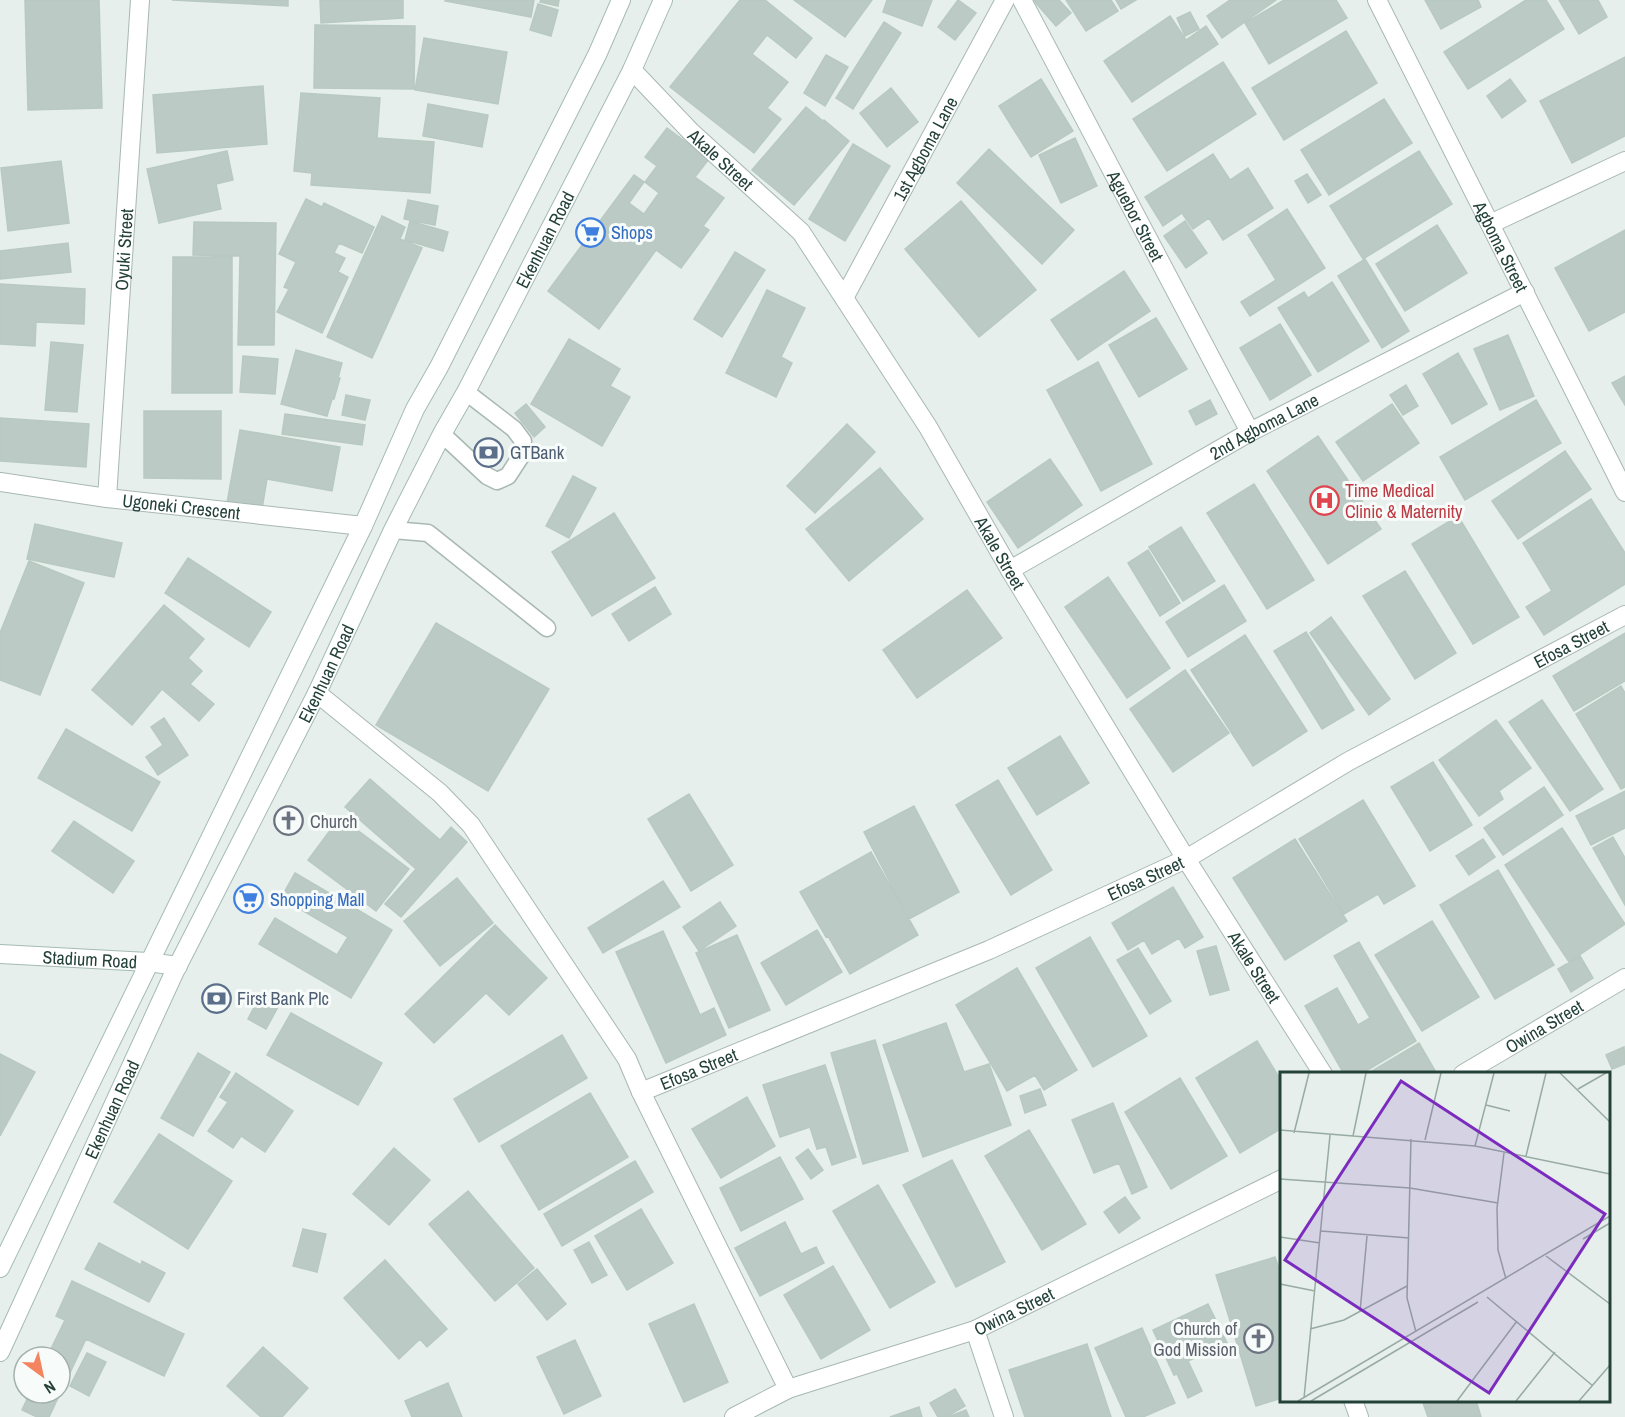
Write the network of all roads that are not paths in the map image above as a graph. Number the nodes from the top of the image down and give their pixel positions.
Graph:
1 (140, 0) edge
2 (621, 0) edge
3 (663, 0) edge
4 (1005, 0) edge
5 (1022, 0) edge
6 (1377, 0) edge
7 (632, 70) junction
8 (1625, 161) edge
9 (1490, 224) junction
10 (1525, 292) junction
11 (844, 298) junction
12 (466, 392) junction
13 (1250, 432) junction
14 (442, 434) junction
15 (0, 482) edge
16 (1625, 492) edge
17 (107, 498) junction
18 (363, 526) junction
19 (393, 530) junction
20 (1010, 570) junction
21 (1625, 615) edge
22 (547, 628) dead end
23 (317, 693) junction
24 (1186, 859) junction
25 (0, 954) edge
26 (148, 962) junction
27 (178, 966) junction
28 (1625, 978) edge
29 (1322, 1072) edge
30 (1466, 1072) edge
31 (641, 1092) junction
32 (1280, 1180) edge
33 (0, 1268) edge
34 (975, 1330) junction
35 (0, 1352) edge
36 (788, 1389) junction
37 (1353, 1402) edge
38 (734, 1417) edge
39 (1004, 1417) edge
40 (1359, 1417) edge

1 - 17 street, Oyuki Street
2 - 18 street, Ekenhuan Road
3 - 7 street, Ekenhuan Road
4 - 11 street, 1st Agboma Lane
5 - 13 street, Aguebor Street
6 - 9 street, Agboma Street
7 - 11 street, Akale Street
7 - 12 street, Ekenhuan Road
8 - 9 street
9 - 10 street, Agboma Street
10 - 13 street, 2nd Agboma Lane
10 - 16 street, Agboma Street
11 - 20 street, Akale Street
12 - 14 street, Ekenhuan Road
12 - 14 lane
13 - 20 street, 2nd Agboma Lane
14 - 19 street, Ekenhuan Road
15 - 17 street, Ugoneki Crescent
17 - 18 street, Ugoneki Crescent
18 - 26 street, Ekenhuan Road
19 - 22 lane
19 - 23 street, Ekenhuan Road
20 - 24 street, Akale Street
21 - 24 street, Efosa Street
23 - 27 street, Ekenhuan Road
23 - 31 street, Efosa Street
24 - 29 street, Akale Street
24 - 31 street, Efosa Street
25 - 26 street, Stadium Road
26 - 27 street, Stadium Road
26 - 33 street, Ekenhuan Road
27 - 35 street, Ekenhuan Road
28 - 30 street, Owina Street
31 - 36 street, Efosa Street
32 - 34 street, Owina Street
34 - 36 street, Owina Street
34 - 39 street
36 - 38 street, Owina Street
37 - 40 street

